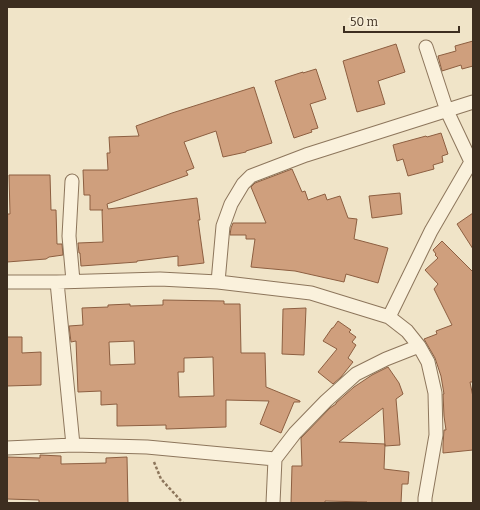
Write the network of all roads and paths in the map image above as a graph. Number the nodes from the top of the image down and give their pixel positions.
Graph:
1 (426, 47) dead end
2 (473, 102) edge
3 (447, 111) junction
4 (472, 164) edge
5 (72, 181) dead end
6 (73, 281) junction
7 (7, 282) edge
8 (56, 282) junction
9 (218, 282) junction
10 (389, 317) junction
11 (419, 346) junction
12 (74, 445) junction
13 (147, 447) junction
14 (7, 448) edge
15 (275, 459) junction
16 (183, 503) edge
17 (273, 503) edge
18 (425, 503) edge

1 - 3 street
2 - 3 street
3 - 4 street
3 - 9 street
4 - 10 street
5 - 6 street
6 - 8 street
6 - 9 street
7 - 8 street
8 - 12 street
9 - 10 street
10 - 11 street
11 - 15 street
11 - 18 street
12 - 13 street
12 - 14 street
13 - 15 street
13 - 16 path
15 - 17 street

